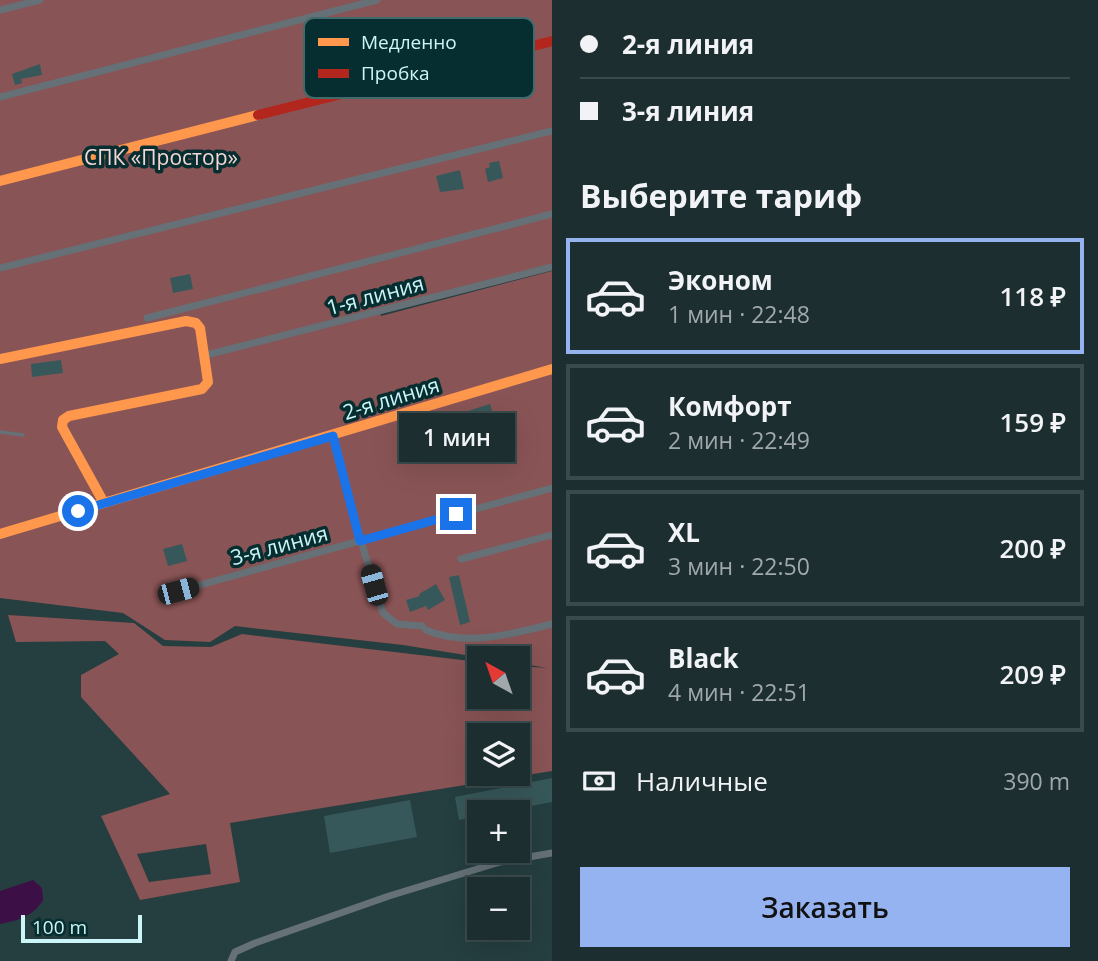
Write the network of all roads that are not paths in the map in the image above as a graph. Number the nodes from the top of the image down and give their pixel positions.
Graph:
1 (40, 0) edge
2 (377, 0) edge
3 (0, 10) edge
4 (307, 18) edge
5 (304, 19) edge
6 (552, 41) edge
7 (534, 46) edge
8 (0, 97) edge
9 (327, 98) edge
10 (552, 131) edge
11 (0, 181) edge
12 (552, 214) edge
13 (552, 267) edge
14 (0, 268) edge
15 (148, 318) dead end
16 (206, 355) junction
17 (0, 359) edge
18 (552, 369) edge
19 (0, 432) edge
20 (23, 435) dead end
21 (333, 436) junction
22 (552, 488) edge
23 (104, 503) junction
24 (0, 534) edge
25 (552, 535) edge
26 (360, 541) junction
27 (461, 559) dead end
28 (178, 591) dead end
29 (552, 624) edge
30 (552, 853) edge
31 (232, 961) edge

1 - 3 street
2 - 4 street
5 - 8 street
6 - 7 street
9 - 11 street
10 - 14 street
12 - 15 street
13 - 16 street, 1-я линия
16 - 17 street
16 - 23 street
18 - 21 street, 2-я линия
19 - 20 lane
21 - 23 street, 2-я линия
21 - 26 street
22 - 26 street, 3-я линия
23 - 24 street, 2-я линия
25 - 27 street
26 - 28 street, 3-я линия
26 - 29 street
30 - 31 street

